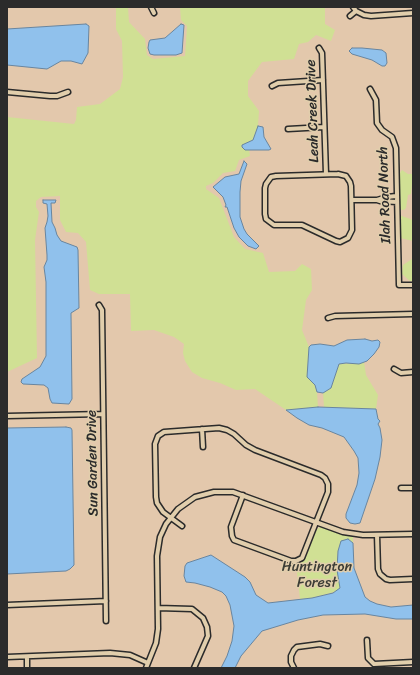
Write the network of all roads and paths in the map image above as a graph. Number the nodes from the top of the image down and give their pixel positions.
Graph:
1 (151, 7) edge
2 (354, 9) edge
3 (154, 13) dead end
4 (413, 13) edge
5 (350, 16) dead end
6 (319, 48) dead end
7 (323, 80) junction
8 (272, 86) dead end
9 (370, 89) dead end
10 (7, 92) edge
11 (68, 92) dead end
12 (324, 127) junction
13 (288, 129) dead end
14 (326, 174) junction
15 (396, 196) junction
16 (352, 200) junction
17 (377, 200) junction
18 (397, 202) junction
19 (413, 285) edge
20 (99, 306) dead end
21 (413, 314) edge
22 (328, 318) dead end
23 (394, 369) dead end
24 (413, 372) edge
25 (103, 414) junction
26 (7, 416) edge
27 (202, 429) junction
28 (203, 447) dead end
29 (401, 488) dead end
30 (413, 488) edge
31 (242, 495) junction
32 (170, 518) junction
33 (316, 522) junction
34 (182, 526) dead end
35 (413, 534) edge
36 (377, 535) junction
37 (413, 580) edge
38 (106, 601) junction
39 (7, 605) edge
40 (158, 608) junction
41 (106, 621) dead end
42 (367, 640) dead end
43 (328, 646) dead end
44 (27, 656) junction
45 (7, 657) edge
46 (413, 662) edge
47 (148, 663) junction
48 (378, 666) edge
49 (27, 668) edge
50 (146, 668) edge
51 (194, 668) edge
52 (294, 668) edge

1 - 3 street
2 - 4 street
2 - 5 street
6 - 7 street, Leah Creek Drive
7 - 8 street
7 - 12 street, Leah Creek Drive
9 - 15 street, Ilah Road North
10 - 11 street
12 - 13 street
12 - 14 street, Leah Creek Drive
14 - 16 street
14 - 16 street
15 - 17 street
15 - 18 street, Ilah Road North
16 - 17 street
17 - 18 street
18 - 19 street, Ilah Road North
20 - 25 street, Sun Garden Drive
21 - 22 street
23 - 24 street
25 - 26 street
25 - 38 street, Sun Garden Drive
27 - 28 street
27 - 32 street
27 - 33 street
29 - 30 street
31 - 32 street
31 - 33 street
31 - 33 street
32 - 34 street
32 - 40 street
33 - 36 street
35 - 36 street
36 - 37 street
38 - 39 street
38 - 41 street, Sun Garden Drive
40 - 47 street
40 - 51 street
42 - 48 street
43 - 52 street
44 - 45 street
44 - 47 street
44 - 49 street
46 - 48 street
47 - 50 street

